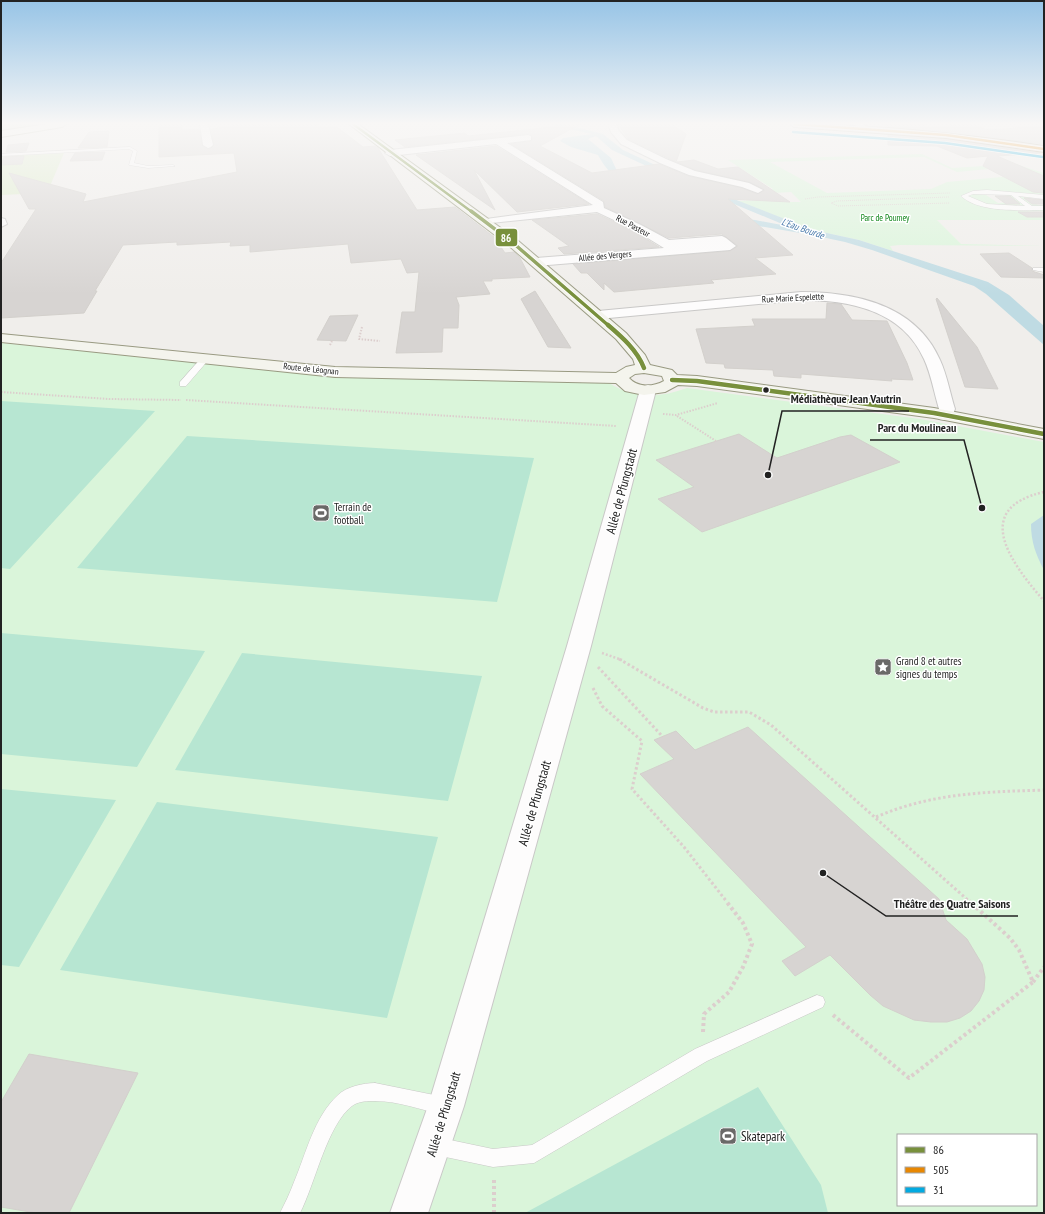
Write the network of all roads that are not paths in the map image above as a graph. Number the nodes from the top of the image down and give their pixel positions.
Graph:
1 (428, 181) edge
2 (561, 181) edge
3 (726, 181) edge
4 (758, 190) dead end
5 (1012, 194) junction
6 (1044, 196) edge
7 (1031, 208) junction
8 (1044, 208) edge
9 (598, 209) junction
10 (486, 222) junction
11 (670, 248) joint
12 (536, 262) junction
13 (1035, 269) dead end
14 (1044, 270) edge
15 (598, 315) junction
16 (1, 338) edge
17 (206, 358) junction
18 (644, 368) junction
19 (621, 378) junction
20 (672, 380) junction
21 (182, 384) dead end
22 (648, 390) junction
23 (945, 415) junction
24 (1044, 434) edge
25 (817, 1002) road end
26 (446, 1106) junction
27 (434, 1145) junction
28 (290, 1213) edge
29 (410, 1213) edge

1 - 10 street
2 - 9 street, Rue Pasteur
3 - 4 street
5 - 6 lane
5 - 7 lane
5 - 7 lane
7 - 8 lane
9 - 10 street
9 - 11 street, Rue Pasteur
10 - 12 street
11 - 12 street, Allée des Vergers
12 - 15 street
13 - 14 lane
15 - 18 street
15 - 23 street, Rue Marie Espelette
16 - 17 street, Route de Léognan
17 - 19 street, Route de Léognan
17 - 21 lane
18 - 19 street
18 - 20 street
19 - 22 street
20 - 22 street
20 - 23 street
22 - 26 street, Allée de Pfungstadt
23 - 24 street
25 - 27 lane
26 - 27 street, Allée de Pfungstadt
26 - 28 lane
27 - 29 street, Allée de Pfungstadt

